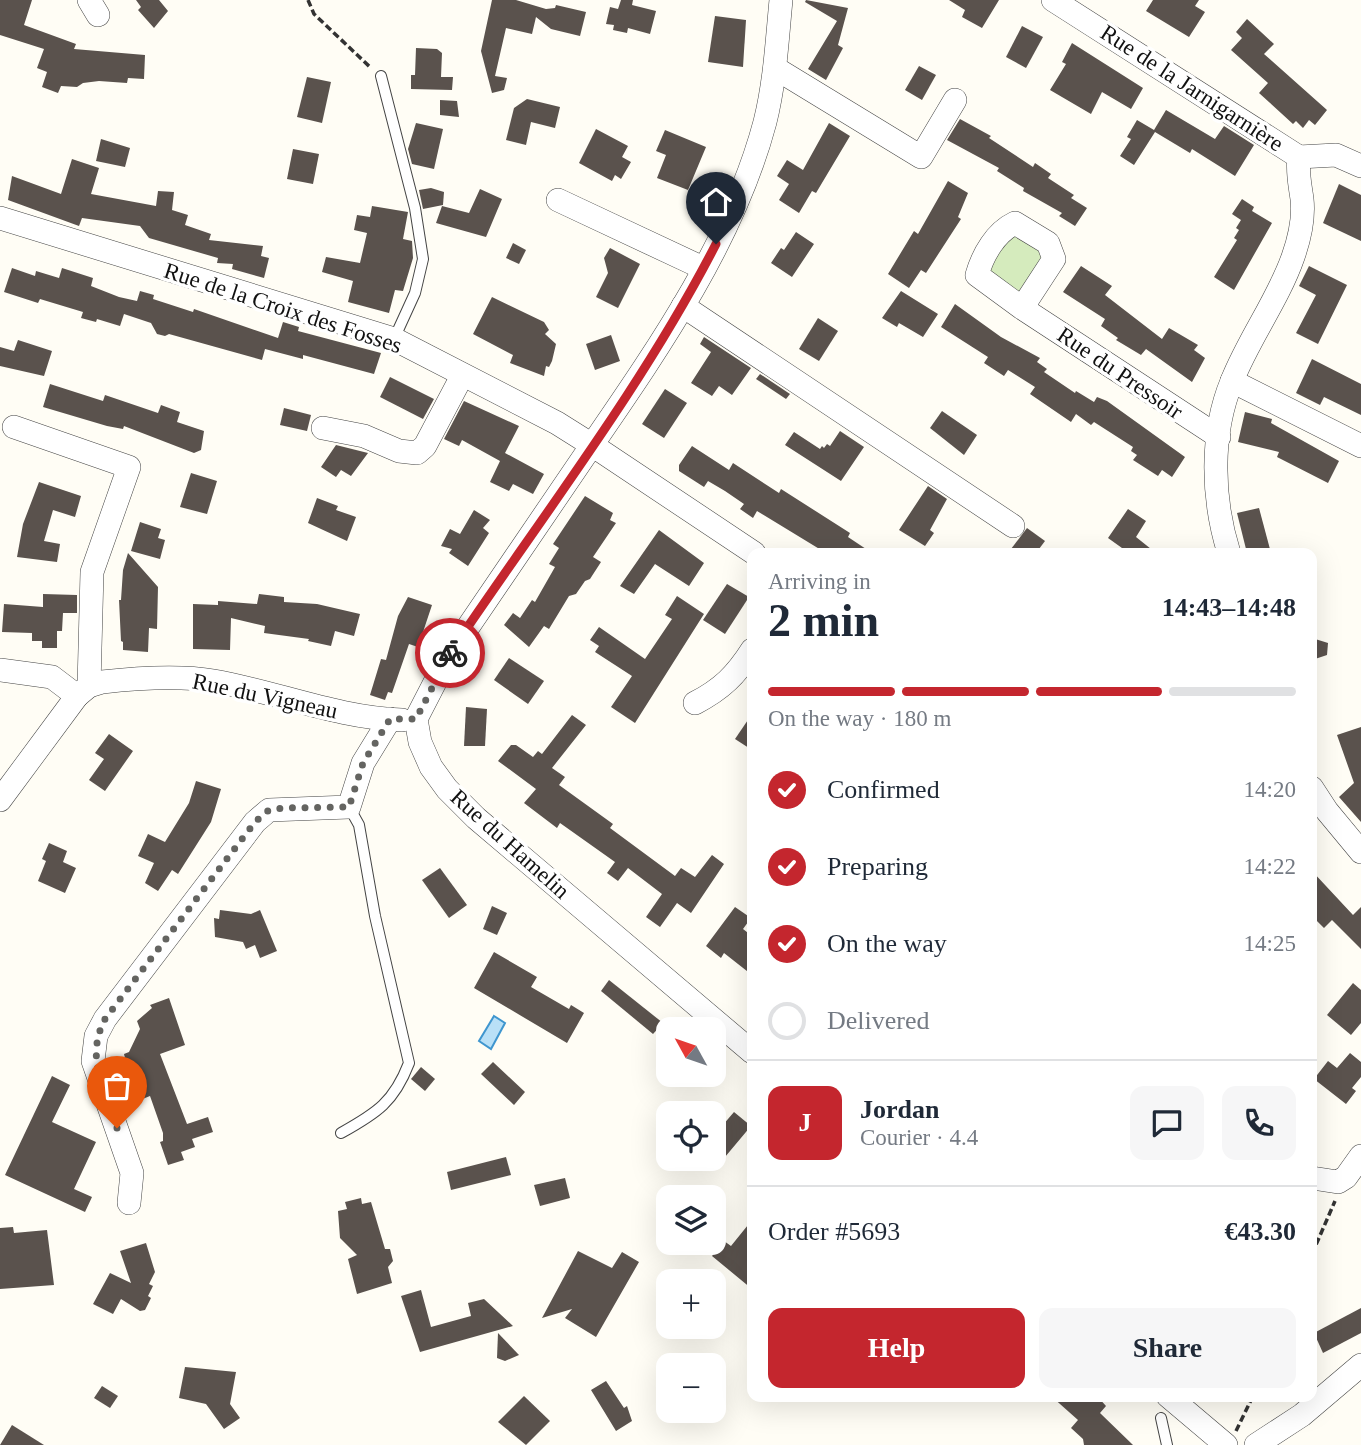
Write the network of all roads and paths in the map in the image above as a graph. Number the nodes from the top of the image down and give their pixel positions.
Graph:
1 (308, 0) edge
2 (781, 0) edge
3 (1053, 0) edge
4 (775, 68) junction
5 (380, 76) joint
6 (955, 100) dead end
7 (1299, 157) junction
8 (1360, 161) edge
9 (558, 200) dead end
10 (0, 218) edge
11 (703, 268) junction
12 (682, 306) junction
13 (1023, 308) dead end
14 (394, 340) junction
15 (462, 376) junction
16 (1232, 381) junction
17 (14, 427) dead end
18 (323, 428) dead end
19 (1219, 437) junction
20 (592, 445) junction
21 (1361, 446) edge
22 (1013, 526) dead end
23 (747, 548) edge
24 (1227, 548) edge
25 (747, 658) edge
26 (0, 670) edge
27 (83, 691) junction
28 (695, 703) dead end
29 (390, 719) junction
30 (416, 719) junction
31 (1317, 796) edge
32 (0, 800) edge
33 (349, 807) junction
34 (1361, 852) edge
35 (747, 1048) edge
36 (341, 1133) dead end
37 (1359, 1160) edge
38 (1317, 1179) edge
39 (1338, 1182) junction
40 (129, 1203) dead end
41 (1317, 1243) edge
42 (1361, 1365) edge
43 (1250, 1402) edge
44 (1164, 1407) edge
45 (1231, 1439) edge
46 (1167, 1445) edge
47 (1256, 1445) edge

1 - 5 path
2 - 4 street
3 - 7 street, Rue de la Jarnigarnière
4 - 6 street
4 - 11 street
5 - 14 lane
7 - 8 street
7 - 16 street, Rue de la Jarnigarnière
9 - 11 street
10 - 14 street, Rue de la Croix des Fosses
11 - 12 street
12 - 20 street
12 - 22 street
13 - 19 street, Rue du Pressoir
14 - 15 street, Rue de la Croix des Fosses
15 - 18 street
15 - 20 street, Rue de la Croix des Fosses
16 - 19 street, Rue de la Jarnigarnière
16 - 21 street
17 - 27 street
19 - 24 street, Rue de la Jarnigarnière
20 - 23 street, Rue de la Croix des Fosses
20 - 30 street
25 - 28 street
26 - 27 street
27 - 29 street, Rue du Vigneau
27 - 32 street
29 - 30 street, Rue du Vigneau
29 - 33 street
30 - 35 street, Rue du Hamelin
31 - 34 street
33 - 36 lane
33 - 40 street
37 - 39 street
38 - 39 street
39 - 41 path
42 - 47 street
43 - 45 path
44 - 45 street
44 - 46 lane

